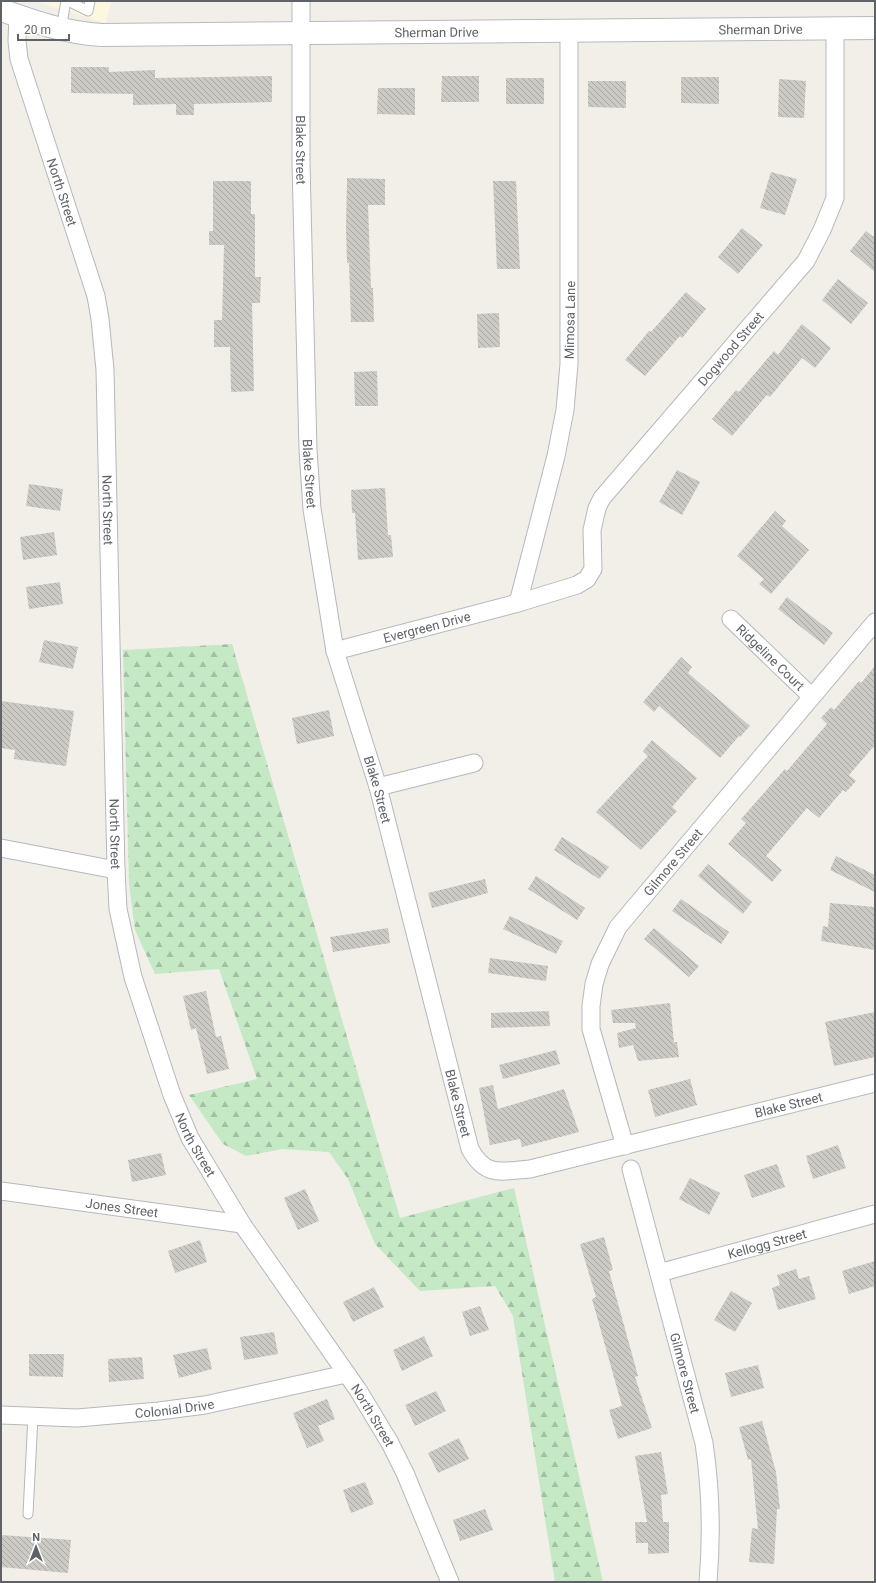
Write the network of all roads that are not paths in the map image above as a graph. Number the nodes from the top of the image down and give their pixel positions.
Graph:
1 (67, 1) edge
2 (90, 1) edge
3 (301, 1) edge
4 (9, 13) edge
5 (835, 28) junction
6 (875, 28) edge
7 (60, 30) junction
8 (569, 31) junction
9 (301, 33) junction
10 (518, 603) junction
11 (731, 619) dead end
12 (875, 622) edge
13 (335, 652) junction
14 (811, 696) junction
15 (474, 763) dead end
16 (378, 787) junction
17 (1, 848) edge
18 (116, 870) junction
19 (875, 1082) edge
20 (625, 1146) junction
21 (631, 1169) dead end
22 (1, 1191) edge
23 (875, 1214) edge
24 (242, 1224) junction
25 (658, 1273) junction
26 (346, 1374) junction
27 (1, 1416) edge
28 (33, 1416) junction
29 (28, 1514) dead end
30 (450, 1582) edge
31 (708, 1582) edge

1 - 2 lane
1 - 7 lane
3 - 9 street, Blake Street
4 - 7 street, Sherman Drive
4 - 18 street, North Street
5 - 6 street, Sherman Drive
5 - 8 street, Sherman Drive
5 - 10 street, Dogwood Street
7 - 9 street, Sherman Drive
8 - 9 street, Sherman Drive
8 - 10 street, Mimosa Lane
9 - 13 street, Blake Street
10 - 13 street, Evergreen Drive
11 - 14 street, Ridgeline Court
12 - 14 street, Gilmore Street
13 - 16 street, Blake Street
14 - 20 street, Gilmore Street
15 - 16 street
16 - 20 street, Blake Street
17 - 18 street
18 - 24 street, North Street
19 - 20 street, Blake Street
21 - 25 street, Gilmore Street
22 - 24 street, Jones Street
23 - 25 street, Kellogg Street
24 - 26 street, North Street
25 - 31 street, Gilmore Street
26 - 28 street, Colonial Drive
26 - 30 street, North Street
27 - 28 street, Colonial Drive
28 - 29 lane

